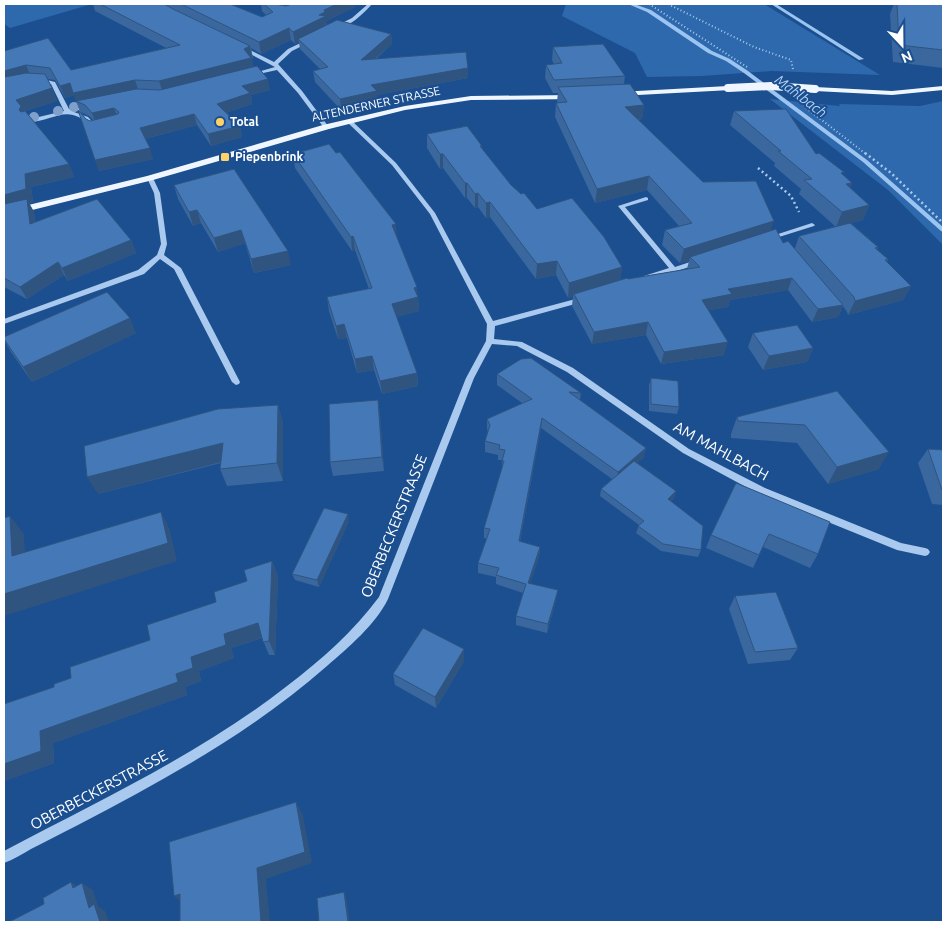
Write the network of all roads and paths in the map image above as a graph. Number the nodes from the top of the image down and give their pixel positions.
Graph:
1 (370, 4) edge
2 (668, 4) edge
3 (328, 31) edge
4 (320, 35) edge
5 (240, 47) edge
6 (276, 66) junction
7 (247, 76) edge
8 (794, 76) dead end
9 (29, 80) edge
10 (943, 88) edge
11 (606, 95) edge
12 (582, 96) edge
13 (93, 105) edge
14 (67, 111) junction
15 (28, 121) edge
16 (349, 121) junction
17 (102, 126) edge
18 (326, 127) junction
19 (758, 168) dead end
20 (150, 178) junction
21 (646, 199) dead end
22 (4, 214) edge
23 (809, 226) joint
24 (775, 236) junction
25 (766, 240) edge
26 (787, 251) edge
27 (160, 256) junction
28 (710, 258) edge
29 (673, 270) junction
30 (635, 282) edge
31 (589, 297) edge
32 (4, 322) edge
33 (491, 324) junction
34 (490, 341) junction
35 (236, 382) dead end
36 (925, 552) dead end
37 (4, 857) edge

1 - 3 street
2 - 8 path
4 - 6 street
5 - 6 street
6 - 7 street
6 - 18 street
9 - 14 street
10 - 11 main road, bridge
12 - 16 main road, ALTENDERNER STRASSE
13 - 14 street
14 - 15 street
14 - 17 street
16 - 18 main road, ALTENDERNER STRASSE
16 - 33 street
18 - 20 main road, ALTENDERNER STRASSE
19 - 23 path
20 - 22 main road, ALTENDERNER STRASSE
20 - 27 street
21 - 29 street
23 - 24 street
24 - 25 street
24 - 26 street
27 - 32 street
27 - 35 street
28 - 29 street
29 - 30 street
31 - 33 street
33 - 34 street, OBERBECKERSTRASSE
34 - 36 street, AM MAHLBACH
34 - 37 street, OBERBECKERSTRASSE

